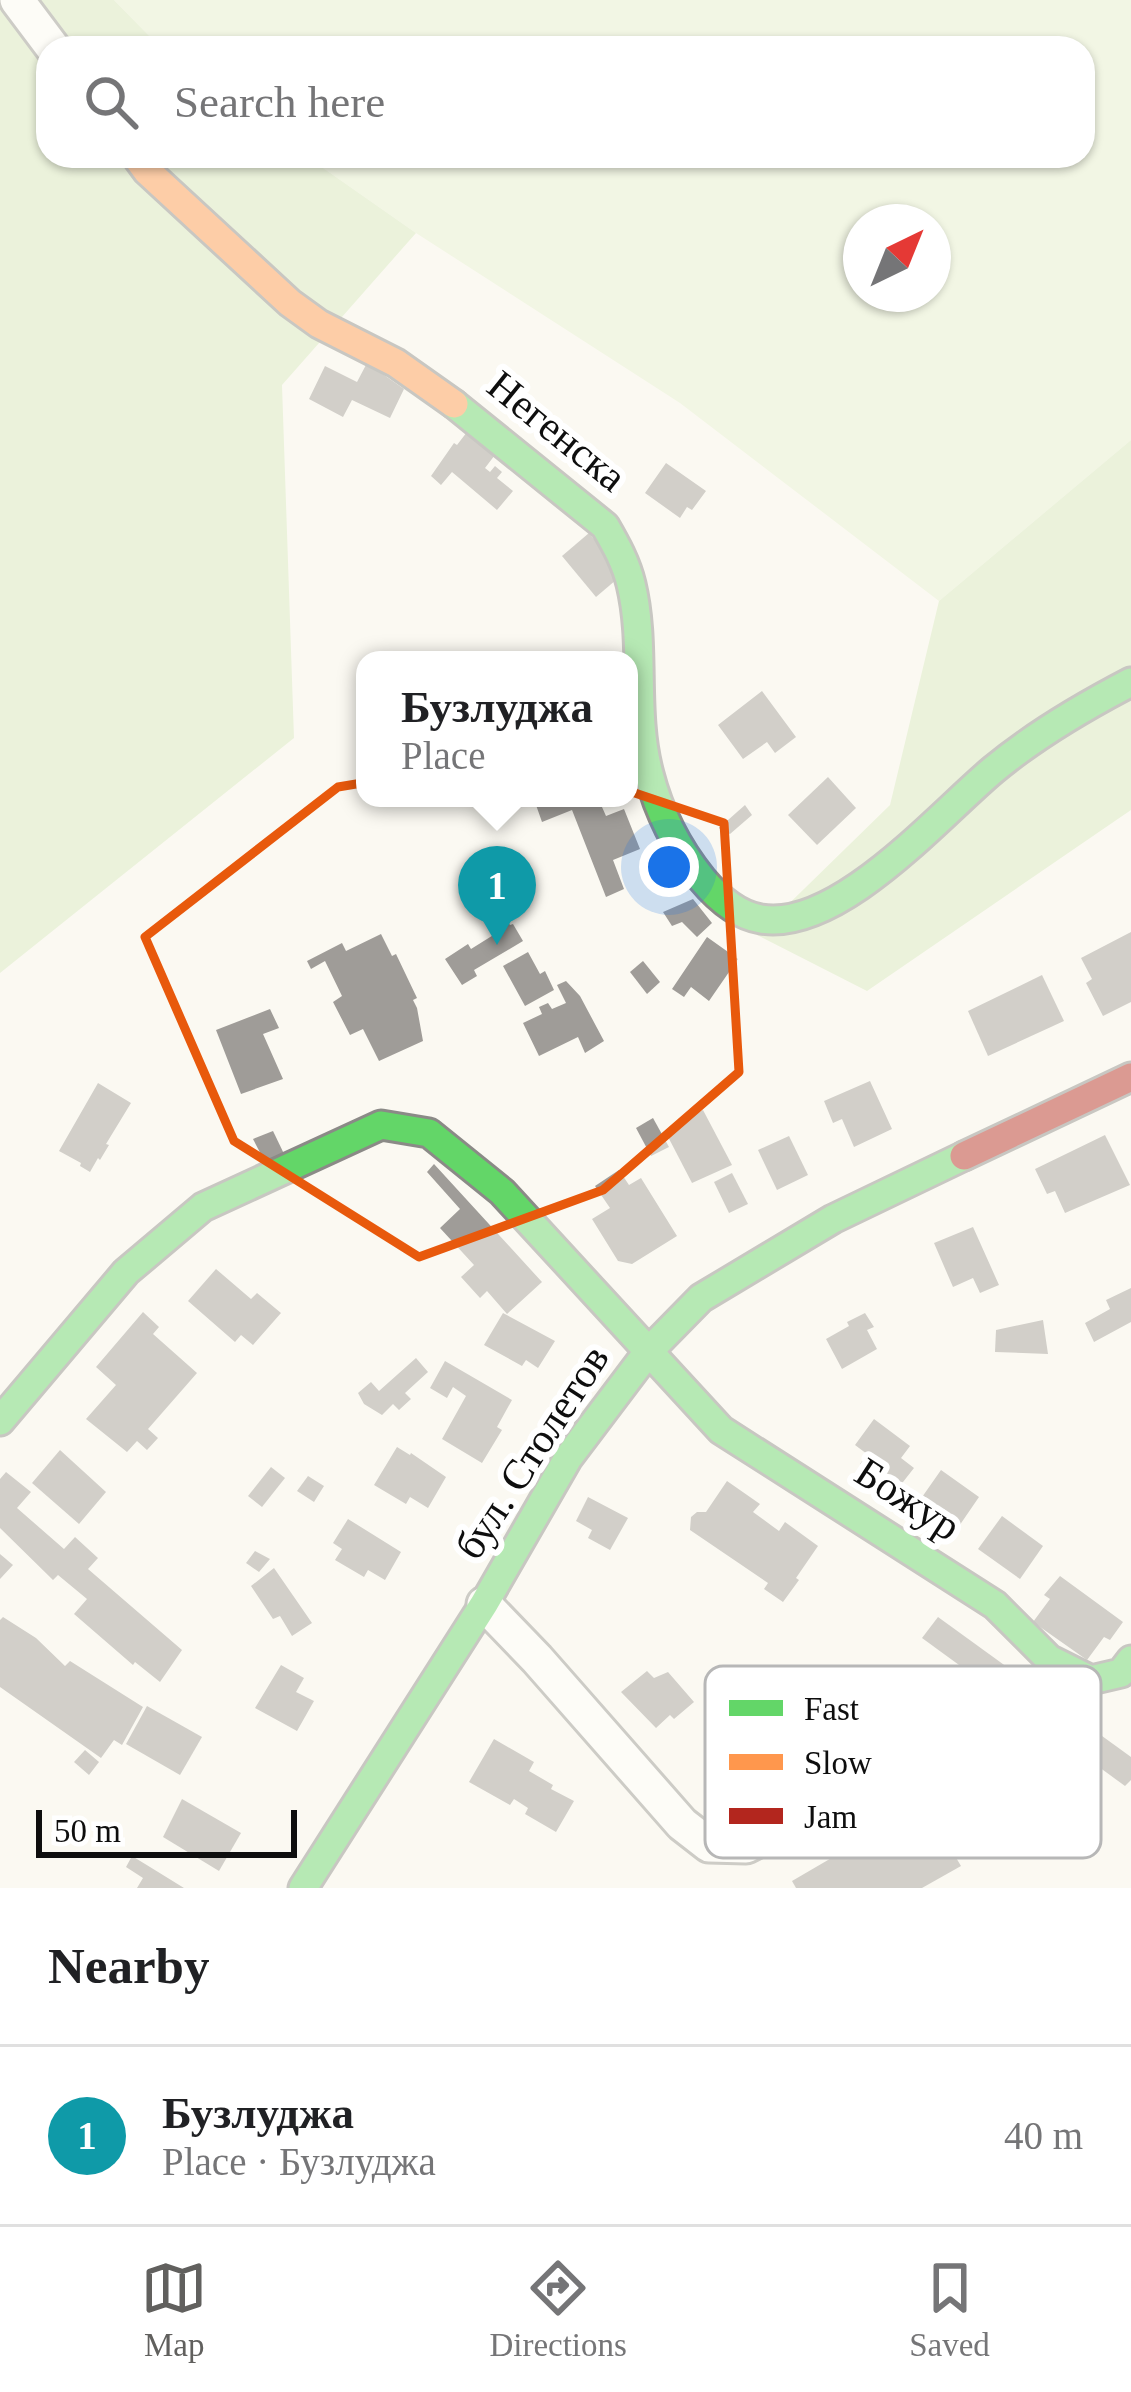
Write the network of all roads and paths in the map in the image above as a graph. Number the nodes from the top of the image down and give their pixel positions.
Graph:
1 (17, 0) edge
2 (44, 36) edge
3 (145, 168) edge
4 (1131, 682) edge
5 (1131, 1077) edge
6 (648, 1352) junction
7 (0, 1421) edge
8 (484, 1604) junction
9 (1131, 1660) edge
10 (1063, 1666) edge
11 (1101, 1677) edge
12 (705, 1842) edge
13 (303, 1888) edge

1 - 2 street
3 - 4 street, Негенска
5 - 6 street, бул. Столетов
6 - 7 street
6 - 8 street, бул. Столетов
6 - 10 street, Божур
8 - 12 street
8 - 13 street, бул. Столетов
9 - 11 street, Божур

